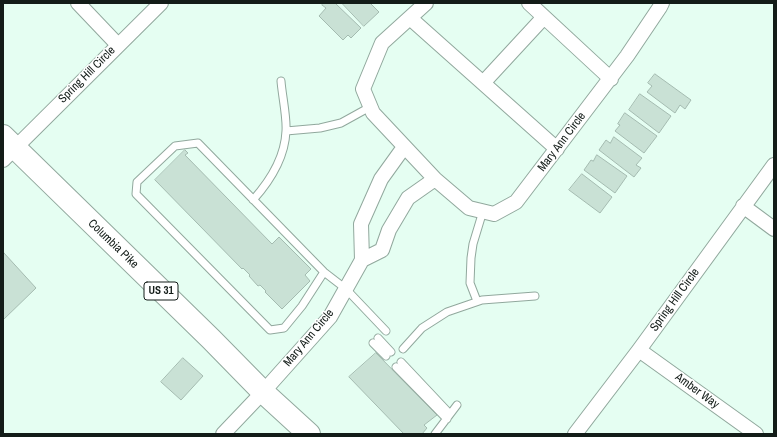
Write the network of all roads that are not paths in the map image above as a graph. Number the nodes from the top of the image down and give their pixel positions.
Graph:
1 (78, 3) edge
2 (161, 3) edge
3 (426, 3) edge
4 (529, 3) edge
5 (662, 3) edge
6 (544, 17) junction
7 (410, 18) junction
8 (118, 44) junction
9 (610, 79) junction
10 (281, 81) dead end
11 (483, 83) junction
12 (370, 107) junction
13 (286, 130) junction
14 (404, 147) junction
15 (7, 148) edge
16 (557, 149) junction
17 (774, 165) edge
18 (435, 179) junction
19 (253, 200) junction
20 (743, 206) junction
21 (483, 211) junction
22 (774, 229) edge
23 (362, 260) junction
24 (324, 272) junction
25 (346, 289) junction
26 (535, 296) dead end
27 (477, 301) junction
28 (386, 331) dead end
29 (376, 341) dead end
30 (403, 349) dead end
31 (639, 350) junction
32 (389, 354) dead end
33 (399, 364) dead end
34 (263, 392) junction
35 (457, 405) dead end
36 (448, 416) junction
37 (222, 434) edge
38 (309, 434) edge
39 (435, 434) edge
40 (575, 434) edge
41 (756, 434) edge

1 - 8 street
2 - 8 street, Spring Hill Circle
3 - 7 street, Mary Ann Circle
4 - 6 street
5 - 9 street, Mary Ann Circle
6 - 9 street
6 - 11 street
7 - 11 street
7 - 12 street, Mary Ann Circle
8 - 15 street, Spring Hill Circle
9 - 16 street, Mary Ann Circle
10 - 13 lane
11 - 16 street
12 - 13 lane
12 - 14 street, Mary Ann Circle
13 - 19 lane
14 - 18 street, Mary Ann Circle
14 - 23 street
15 - 34 main road, Columbia Pike / US 31
16 - 21 street, Mary Ann Circle
17 - 20 street, Spring Hill Circle
18 - 21 street, Mary Ann Circle
18 - 23 street
19 - 24 lane
19 - 24 lane
20 - 22 street
20 - 31 street, Spring Hill Circle
21 - 27 lane
23 - 25 street, Mary Ann Circle
24 - 25 lane
25 - 28 lane
25 - 34 street, Mary Ann Circle
26 - 27 lane
27 - 30 lane
29 - 32 lane
31 - 40 street, Spring Hill Circle
31 - 41 street, Amber Way
33 - 36 lane
34 - 37 street, Mary Ann Circle
34 - 38 main road, Columbia Pike / US 31
35 - 36 lane
36 - 39 lane

